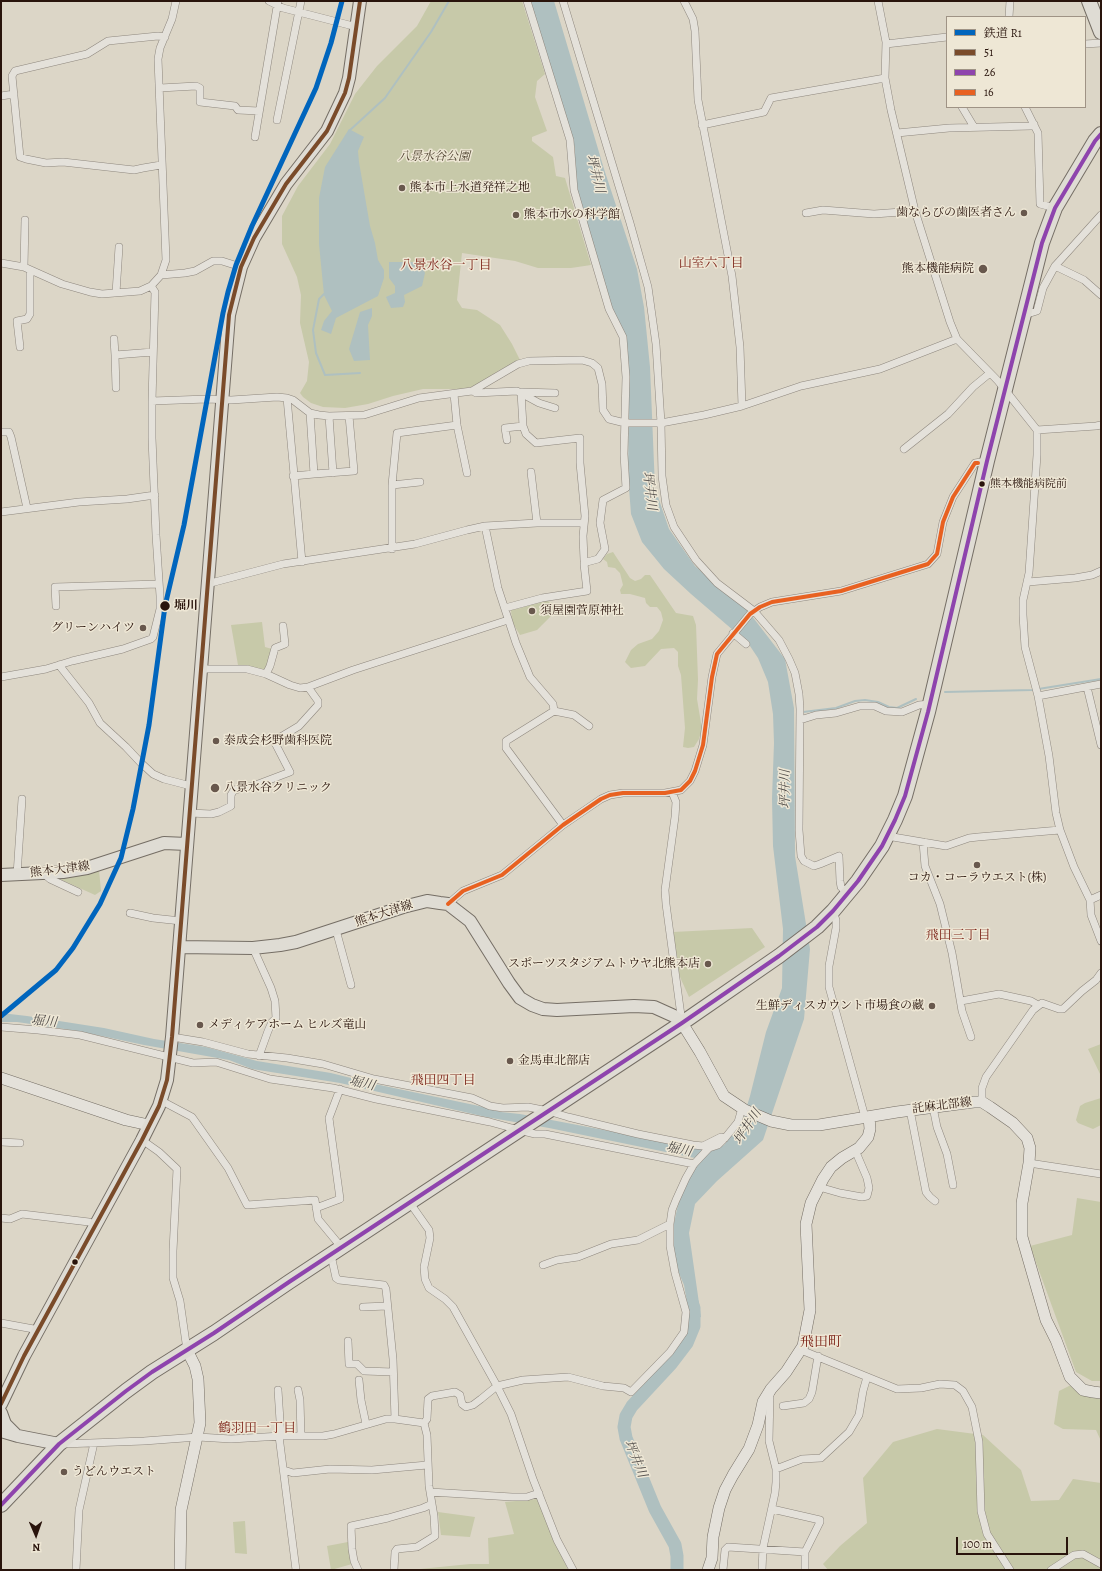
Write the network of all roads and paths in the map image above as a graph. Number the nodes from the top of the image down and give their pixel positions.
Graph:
1 (176, 1) edge
2 (269, 1) edge
3 (301, 1) edge
4 (360, 1) edge
5 (527, 1) edge
6 (562, 1) edge
7 (684, 1) edge
8 (878, 1) edge
9 (1010, 1) edge
10 (1089, 1) edge
11 (278, 3) edge
12 (299, 12) junction
13 (1009, 16) edge
14 (357, 26) junction
15 (1101, 32) edge
16 (165, 37) junction
17 (946, 37) edge
18 (1101, 43) edge
19 (886, 44) junction
20 (1086, 44) edge
21 (885, 78) junction
22 (160, 88) junction
23 (14, 94) junction
24 (1, 96) edge
25 (963, 108) edge
26 (1026, 108) edge
27 (259, 112) junction
28 (276, 120) dead end
29 (1034, 124) junction
30 (702, 125) junction
31 (974, 127) junction
32 (897, 133) junction
33 (1101, 134) edge
34 (255, 137) dead end
35 (1096, 143) edge
36 (161, 165) junction
37 (1055, 208) junction
38 (915, 211) junction
39 (806, 213) dead end
40 (1101, 215) edge
41 (25, 220) dead end
42 (119, 247) dead end
43 (1, 262) edge
44 (1055, 266) junction
45 (241, 267) junction
46 (27, 268) junction
47 (161, 275) junction
48 (151, 286) junction
49 (116, 293) junction
50 (1101, 295) edge
51 (1024, 315) junction
52 (114, 339) dead end
53 (957, 339) junction
54 (20, 348) dead end
55 (153, 352) junction
56 (115, 355) junction
57 (990, 373) junction
58 (116, 388) dead end
59 (1005, 390) junction
60 (472, 391) junction
61 (521, 392) junction
62 (555, 393) dead end
63 (454, 394) junction
64 (287, 398) junction
65 (222, 400) junction
66 (152, 401) junction
67 (742, 406) junction
68 (555, 408) dead end
69 (310, 413) junction
70 (329, 416) junction
71 (350, 416) junction
72 (658, 423) junction
73 (628, 424) junction
74 (457, 425) junction
75 (1101, 425) edge
76 (524, 426) junction
77 (1037, 430) junction
78 (1, 432) edge
79 (507, 440) dead end
80 (904, 449) dead end
81 (987, 461) junction
82 (531, 472) dead end
83 (334, 473) junction
84 (467, 473) dead end
85 (314, 474) junction
86 (293, 476) junction
87 (420, 482) dead end
88 (392, 485) junction
89 (155, 495) junction
90 (27, 508) junction
91 (1, 512) edge
92 (537, 523) junction
93 (584, 523) junction
94 (485, 526) junction
95 (392, 549) junction
96 (302, 562) junction
97 (587, 562) junction
98 (1101, 571) edge
99 (1028, 582) junction
100 (159, 584) junction
101 (207, 584) junction
102 (56, 606) dead end
103 (504, 608) junction
104 (752, 612) junction
105 (508, 620) junction
106 (283, 626) dead end
107 (735, 632) junction
108 (746, 644) dead end
109 (59, 665) junction
110 (201, 669) junction
111 (266, 674) junction
112 (1, 677) edge
113 (1101, 684) edge
114 (308, 687) junction
115 (1087, 687) junction
116 (1038, 696) junction
117 (930, 704) junction
118 (554, 711) junction
119 (800, 720) junction
120 (590, 726) dead end
121 (1101, 745) edge
122 (191, 786) junction
123 (672, 792) junction
124 (22, 799) dead end
125 (190, 813) junction
126 (563, 825) junction
127 (1060, 830) junction
128 (887, 836) junction
129 (923, 842) junction
130 (187, 844) junction
131 (43, 873) junction
132 (17, 875) junction
133 (1, 876) edge
134 (78, 892) dead end
135 (848, 894) junction
136 (1101, 895) edge
137 (1090, 900) junction
138 (448, 904) junction
139 (833, 912) junction
140 (130, 913) dead end
141 (181, 921) junction
142 (336, 930) junction
143 (1101, 941) edge
144 (179, 947) junction
145 (253, 948) junction
146 (1101, 973) edge
147 (351, 985) dead end
148 (961, 1001) junction
149 (1038, 1005) junction
150 (682, 1023) junction
151 (1, 1027) edge
152 (971, 1037) dead end
153 (172, 1038) junction
154 (170, 1056) junction
155 (259, 1056) junction
156 (1, 1078) edge
157 (340, 1089) junction
158 (160, 1100) junction
159 (982, 1102) junction
160 (933, 1107) junction
161 (744, 1109) junction
162 (910, 1110) junction
163 (546, 1112) junction
164 (867, 1117) junction
165 (149, 1125) junction
166 (521, 1129) junction
167 (725, 1138) junction
168 (142, 1140) junction
169 (1, 1142) edge
170 (20, 1143) dead end
171 (855, 1150) junction
172 (695, 1162) junction
173 (1029, 1163) junction
174 (1101, 1174) edge
175 (954, 1185) dead end
176 (818, 1187) junction
177 (935, 1201) dead end
178 (410, 1203) junction
179 (316, 1208) junction
180 (1, 1218) edge
181 (670, 1224) junction
182 (97, 1225) junction
183 (336, 1251) junction
184 (543, 1265) dead end
185 (387, 1306) junction
186 (363, 1307) dead end
187 (1, 1323) edge
188 (39, 1330) junction
189 (348, 1341) dead end
190 (187, 1350) junction
191 (801, 1350) junction
192 (818, 1356) junction
193 (393, 1372) junction
194 (867, 1377) junction
195 (359, 1380) dead end
196 (497, 1386) junction
197 (770, 1389) junction
198 (278, 1390) dead end
199 (298, 1390) dead end
200 (1101, 1393) edge
201 (1, 1404) edge
202 (783, 1406) dead end
203 (1, 1408) edge
204 (1, 1413) edge
205 (395, 1419) junction
206 (424, 1423) junction
207 (366, 1424) junction
208 (1, 1431) edge
209 (18, 1436) junction
210 (280, 1436) junction
211 (300, 1436) junction
212 (198, 1437) junction
213 (94, 1443) junction
214 (59, 1444) junction
215 (427, 1465) junction
216 (776, 1469) junction
217 (284, 1470) junction
218 (430, 1492) junction
219 (539, 1493) junction
220 (432, 1504) junction
221 (1, 1505) edge
222 (772, 1509) junction
223 (763, 1548) junction
224 (805, 1552) junction
225 (1101, 1564) edge
226 (76, 1570) edge
227 (180, 1570) edge
228 (296, 1570) edge
229 (358, 1570) edge
230 (394, 1570) edge
231 (573, 1570) edge
232 (708, 1570) edge
233 (723, 1570) edge
234 (762, 1570) edge
235 (805, 1570) edge
236 (1010, 1570) edge
237 (1051, 1570) edge

1 - 16 street
2 - 11 street
3 - 12 street
4 - 14 main road
5 - 73 street
6 - 72 street
7 - 30 street
8 - 19 street
9 - 13 street
10 - 15 highway
11 - 12 street
11 - 27 street
12 - 14 street
12 - 28 street
14 - 45 main road
16 - 22 street
16 - 23 street
17 - 19 street
18 - 20 street
19 - 21 street
21 - 30 street
21 - 32 street
22 - 27 street
22 - 36 street
23 - 24 street
23 - 36 street
25 - 31 street
26 - 29 street
27 - 34 street
29 - 31 street
29 - 37 street
30 - 67 street
31 - 32 street
32 - 38 street
33 - 35 highway
35 - 37 highway
36 - 47 street
37 - 51 highway
38 - 39 street
38 - 53 street
40 - 44 street
41 - 46 street
42 - 49 street
43 - 46 street
44 - 50 street
44 - 51 street
45 - 47 street
45 - 65 main road
46 - 49 street
46 - 54 street
47 - 48 street
48 - 49 street
48 - 55 street
51 - 59 highway
52 - 56 street
53 - 57 street
53 - 67 street
55 - 56 street
55 - 66 street
56 - 58 street
57 - 59 street
57 - 80 street
59 - 77 street
59 - 81 highway
60 - 61 street
60 - 63 street
60 - 73 street
61 - 62 street
61 - 68 street
61 - 76 street
63 - 71 street
63 - 74 street
64 - 65 street
64 - 69 street
64 - 86 street
65 - 66 street
65 - 101 main road
66 - 89 street
67 - 72 street
69 - 70 street
69 - 85 street
70 - 71 street
70 - 83 street
71 - 83 street
72 - 73 street
72 - 104 street
73 - 97 street
74 - 84 street
74 - 88 street
75 - 77 street
76 - 79 street
76 - 93 street
77 - 99 street
78 - 90 street
81 - 104 street
81 - 117 highway
82 - 92 street
83 - 85 street
85 - 86 street
86 - 96 street
87 - 88 street
88 - 95 street
89 - 90 street
89 - 100 street
90 - 91 street
92 - 93 street
92 - 94 street
93 - 97 street
94 - 95 street
94 - 103 street
95 - 96 street
96 - 101 street
97 - 103 street
98 - 99 street
99 - 116 street
100 - 102 street
100 - 109 street
101 - 110 main road
103 - 105 street
104 - 107 street
104 - 119 street
105 - 114 street
105 - 118 street
106 - 111 street
107 - 108 street
107 - 123 street
109 - 112 street
109 - 122 street
110 - 111 street
110 - 122 main road
111 - 114 street
113 - 115 street
114 - 125 street
115 - 116 street
115 - 121 street
116 - 127 street
117 - 119 street
117 - 128 highway
118 - 120 street
118 - 126 street
119 - 135 street
122 - 125 main road
123 - 126 street
123 - 150 street
124 - 132 street
125 - 130 main road
126 - 138 street
127 - 129 street
127 - 137 street
128 - 129 street
128 - 135 highway
129 - 148 street
130 - 131 main road, 熊本大津線
130 - 141 main road
131 - 132 main road, 熊本大津線
131 - 134 street
132 - 133 main road, 熊本大津線
135 - 139 highway
136 - 137 street
137 - 143 street
138 - 142 main road, 熊本大津線
138 - 150 main road
139 - 150 highway
139 - 164 street
140 - 141 street
141 - 144 main road
142 - 145 main road, 熊本大津線
142 - 147 street
144 - 145 main road, 熊本大津線
144 - 153 main road
145 - 155 street
146 - 149 street
148 - 149 street
148 - 152 street
149 - 159 street
150 - 161 street, 託麻北部線
150 - 163 highway
151 - 154 street
153 - 154 main road
153 - 155 street
154 - 157 street
154 - 158 main road
155 - 163 street
156 - 165 street
157 - 166 street
157 - 179 street
158 - 165 main road
158 - 179 street
159 - 160 street, 託麻北部線
159 - 173 street, 託麻北部線
160 - 162 street, 託麻北部線
160 - 175 street
161 - 164 street, 託麻北部線
161 - 167 street
162 - 164 street, 託麻北部線
162 - 177 street
163 - 166 highway
163 - 167 street
164 - 171 street
165 - 168 main road
166 - 172 street
166 - 178 highway
167 - 172 street
168 - 182 main road
168 - 190 street
169 - 170 street
171 - 176 street
171 - 176 street
172 - 181 street
173 - 174 street
173 - 200 street, 託麻北部線
176 - 191 street
178 - 183 highway
178 - 196 street
179 - 183 street
180 - 182 street
181 - 184 street
181 - 196 street
182 - 188 main road
183 - 185 street
183 - 190 highway
185 - 186 street
185 - 193 street
187 - 188 street
188 - 201 main road
189 - 193 street
190 - 212 street
190 - 214 highway
191 - 192 street
191 - 197 street
192 - 194 street
192 - 202 street
193 - 205 street
194 - 216 street
194 - 236 street
195 - 207 street
196 - 206 street
196 - 219 street
197 - 216 street
197 - 232 street
198 - 210 street
199 - 211 street
201 - 203 main road
204 - 209 main road
205 - 206 street
205 - 207 street
206 - 215 street
207 - 211 street
208 - 209 main road
209 - 214 main road
210 - 211 street
210 - 212 street
210 - 217 street
212 - 213 street
212 - 227 street
213 - 214 street
213 - 226 street
214 - 221 highway
215 - 217 street
215 - 218 street
216 - 222 street
217 - 228 street
218 - 219 street
218 - 220 street
219 - 231 street
220 - 229 street
220 - 230 street
222 - 223 street
222 - 224 street
223 - 224 street
223 - 233 street
223 - 234 street
224 - 235 street
225 - 237 street

